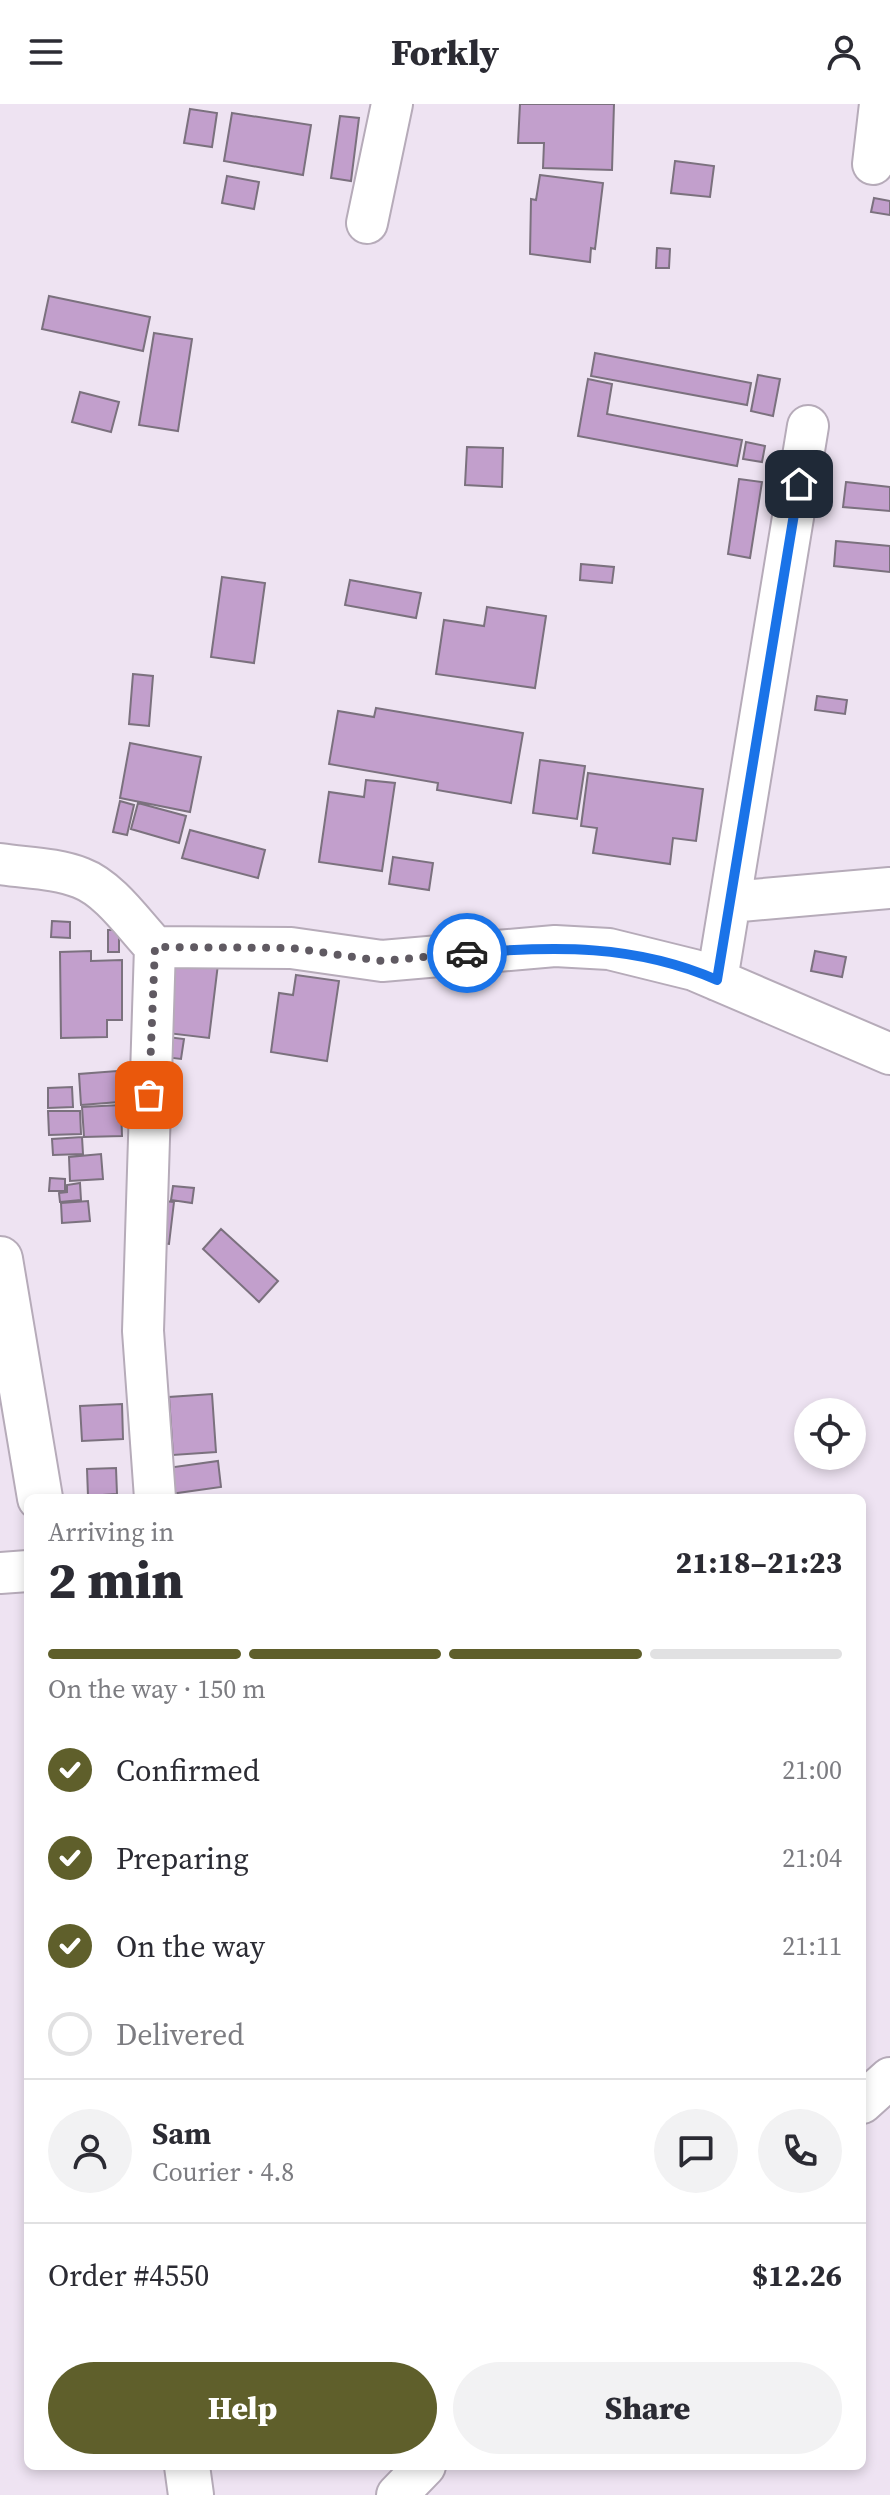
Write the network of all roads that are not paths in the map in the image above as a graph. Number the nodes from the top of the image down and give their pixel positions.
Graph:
1 (392, 104) edge
2 (880, 104) edge
3 (873, 164) dead end
4 (367, 223) dead end
5 (808, 426) dead end
6 (0, 864) edge
7 (890, 888) edge
8 (730, 902) junction
9 (155, 947) junction
10 (717, 980) junction
11 (890, 1054) edge
12 (0, 1259) edge
13 (39, 1494) edge
14 (155, 1494) edge
15 (24, 1571) edge
16 (0, 1573) edge
17 (188, 2470) edge
18 (421, 2470) edge
19 (191, 2495) edge
20 (397, 2495) edge

1 - 4 street
2 - 3 street
5 - 8 street
6 - 9 street
7 - 8 street
8 - 10 street
9 - 10 street
9 - 14 street
10 - 11 street
12 - 13 main road
15 - 16 street
17 - 19 main road
18 - 20 street

